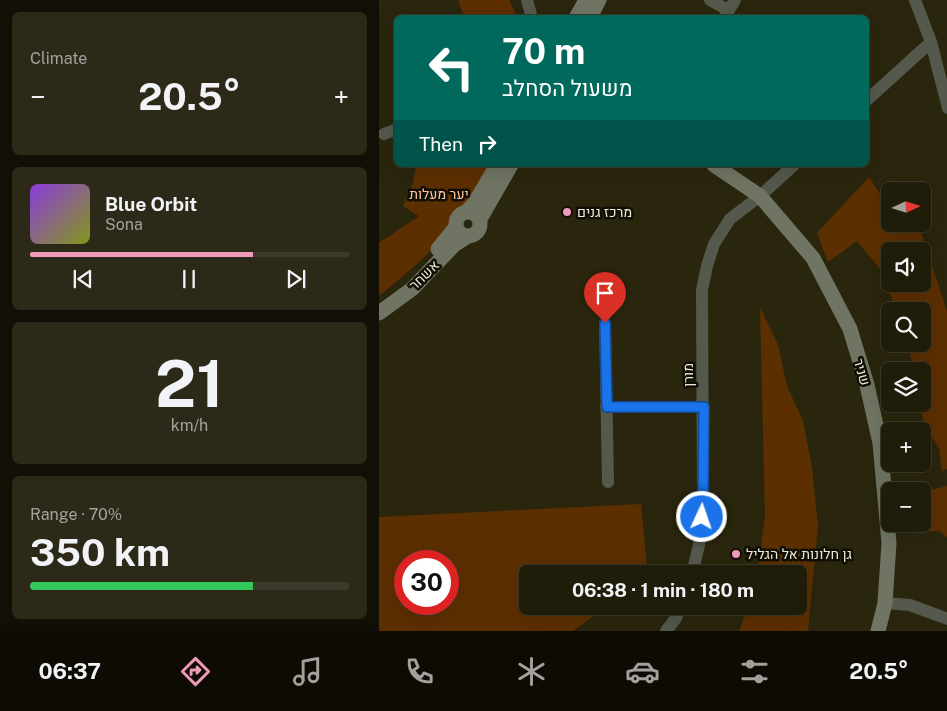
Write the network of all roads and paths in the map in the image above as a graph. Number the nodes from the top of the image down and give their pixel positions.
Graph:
1 (527, 0) edge
2 (586, 0) edge
3 (599, 0) edge
4 (711, 0) edge
5 (915, 0) edge
6 (729, 9) edge
7 (531, 15) edge
8 (578, 15) edge
9 (592, 15) edge
10 (931, 42) junction
11 (869, 98) edge
12 (947, 108) edge
13 (394, 130) edge
14 (384, 134) dead end
15 (496, 167) edge
16 (510, 167) edge
17 (717, 167) edge
18 (792, 167) edge
19 (760, 196) junction
20 (466, 212) junction
21 (480, 220) junction
22 (462, 232) junction
23 (379, 300) edge
24 (379, 313) edge
25 (605, 323) dead end
26 (607, 407) junction
27 (704, 407) junction
28 (608, 482) dead end
29 (694, 565) edge
30 (885, 603) junction
31 (677, 615) edge
32 (947, 618) edge
33 (665, 631) edge
34 (878, 631) edge

1 - 7 street
2 - 8 street
3 - 9 street
4 - 6 street
5 - 10 street
10 - 11 street
10 - 12 street
13 - 14 street
15 - 20 street
16 - 21 street
17 - 19 street, שניר
18 - 19 street, מורן
19 - 27 street, מורן
19 - 30 street, שניר
20 - 21 street
20 - 22 street
21 - 22 street
22 - 23 street, אשחר
22 - 24 street, אשחר
25 - 26 street
26 - 27 street
26 - 28 street
27 - 29 street, מורן
30 - 32 street
30 - 34 street, שניר
31 - 33 street

